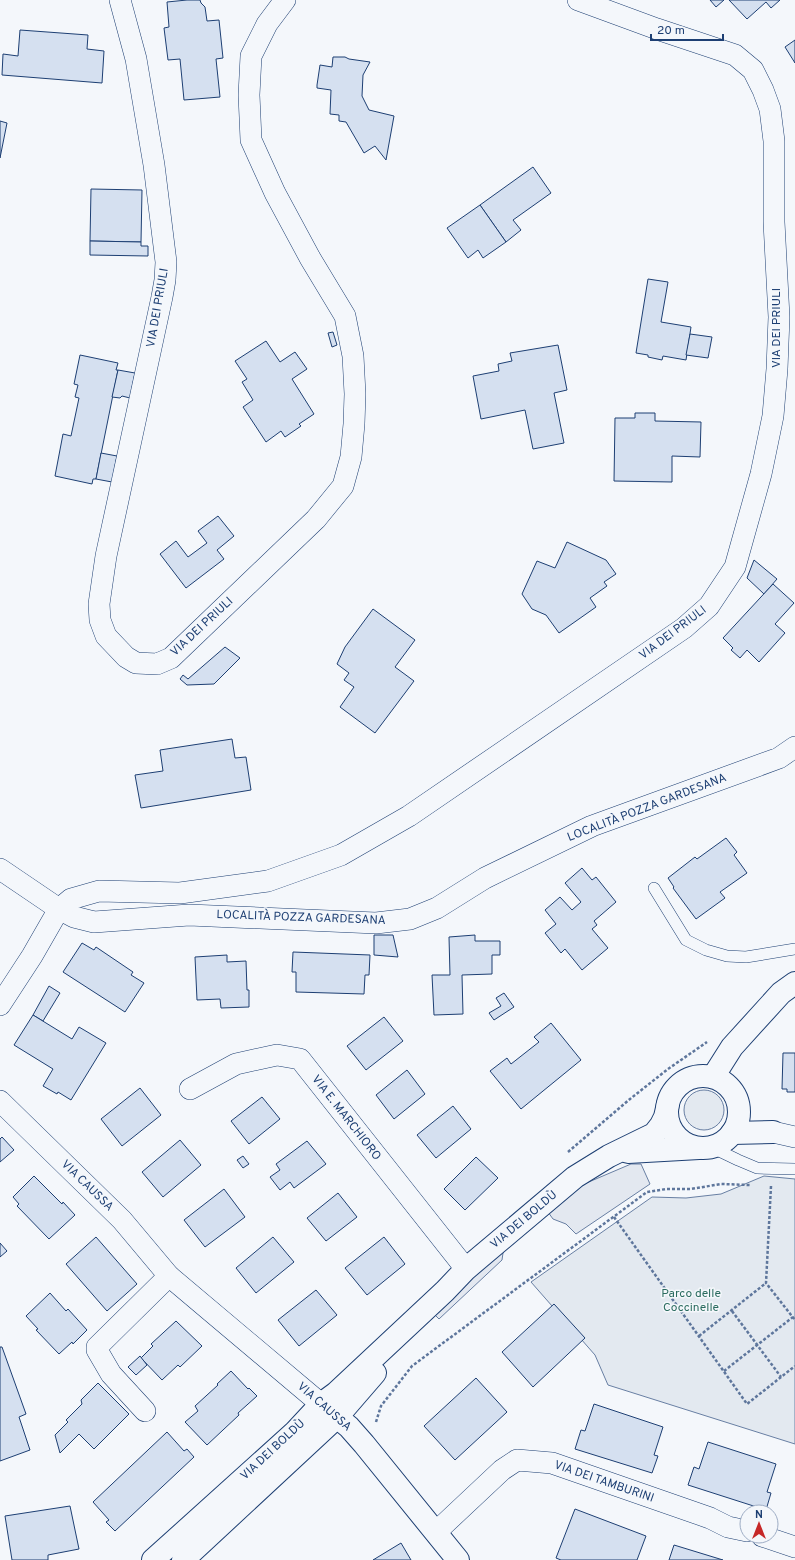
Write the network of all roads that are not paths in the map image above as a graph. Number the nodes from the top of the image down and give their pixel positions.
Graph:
1 (120, 0) edge
2 (284, 0) edge
3 (578, 0) edge
4 (795, 747) edge
5 (0, 869) edge
6 (654, 888) dead end
7 (59, 909) junction
8 (795, 950) edge
9 (795, 983) edge
10 (0, 1005) edge
11 (732, 1047) junction
12 (713, 1077) junction
13 (190, 1089) dead end
14 (732, 1089) junction
15 (0, 1101) edge
16 (668, 1104) junction
17 (739, 1110) junction
18 (773, 1132) junction
19 (732, 1133) junction
20 (795, 1137) edge
21 (708, 1147) junction
22 (609, 1156) junction
23 (795, 1169) edge
24 (466, 1270) junction
25 (169, 1276) junction
26 (329, 1410) junction
27 (146, 1411) dead end
28 (739, 1530) edge
29 (436, 1532) junction
30 (779, 1542) edge
31 (795, 1547) edge
32 (153, 1560) edge
33 (183, 1560) edge
34 (458, 1560) edge

1 - 2 street, VIA DEI PRIULI
3 - 7 street, VIA DEI PRIULI
4 - 7 street, LOCALITÀ POZZA GARDESANA
5 - 7 street
6 - 8 lane
7 - 10 street, VIA DEI PRIULI
9 - 11 street
11 - 12 street
11 - 14 street
12 - 14 street
12 - 16 street, VIA DEI BOLDÙ
13 - 24 street, VIA E. MARCHIORO
14 - 17 street
15 - 25 street, VIA CAUSSA
16 - 21 street
16 - 22 street, VIA DEI BOLDÙ
17 - 18 street
17 - 19 street
18 - 19 street
18 - 20 street
19 - 21 street, VIA DEI BOLDÙ
21 - 22 street, VIA DEI BOLDÙ
21 - 23 lane
22 - 24 street, VIA DEI BOLDÙ
24 - 26 street, VIA DEI BOLDÙ
25 - 26 street, VIA CAUSSA
25 - 27 street
26 - 29 street, VIA CAUSSA
26 - 32 street, VIA DEI BOLDÙ
26 - 33 street, VIA DEI BOLDÙ
28 - 29 street, VIA DEI TAMBURINI
29 - 34 street, VIA CAUSSA
30 - 31 street

